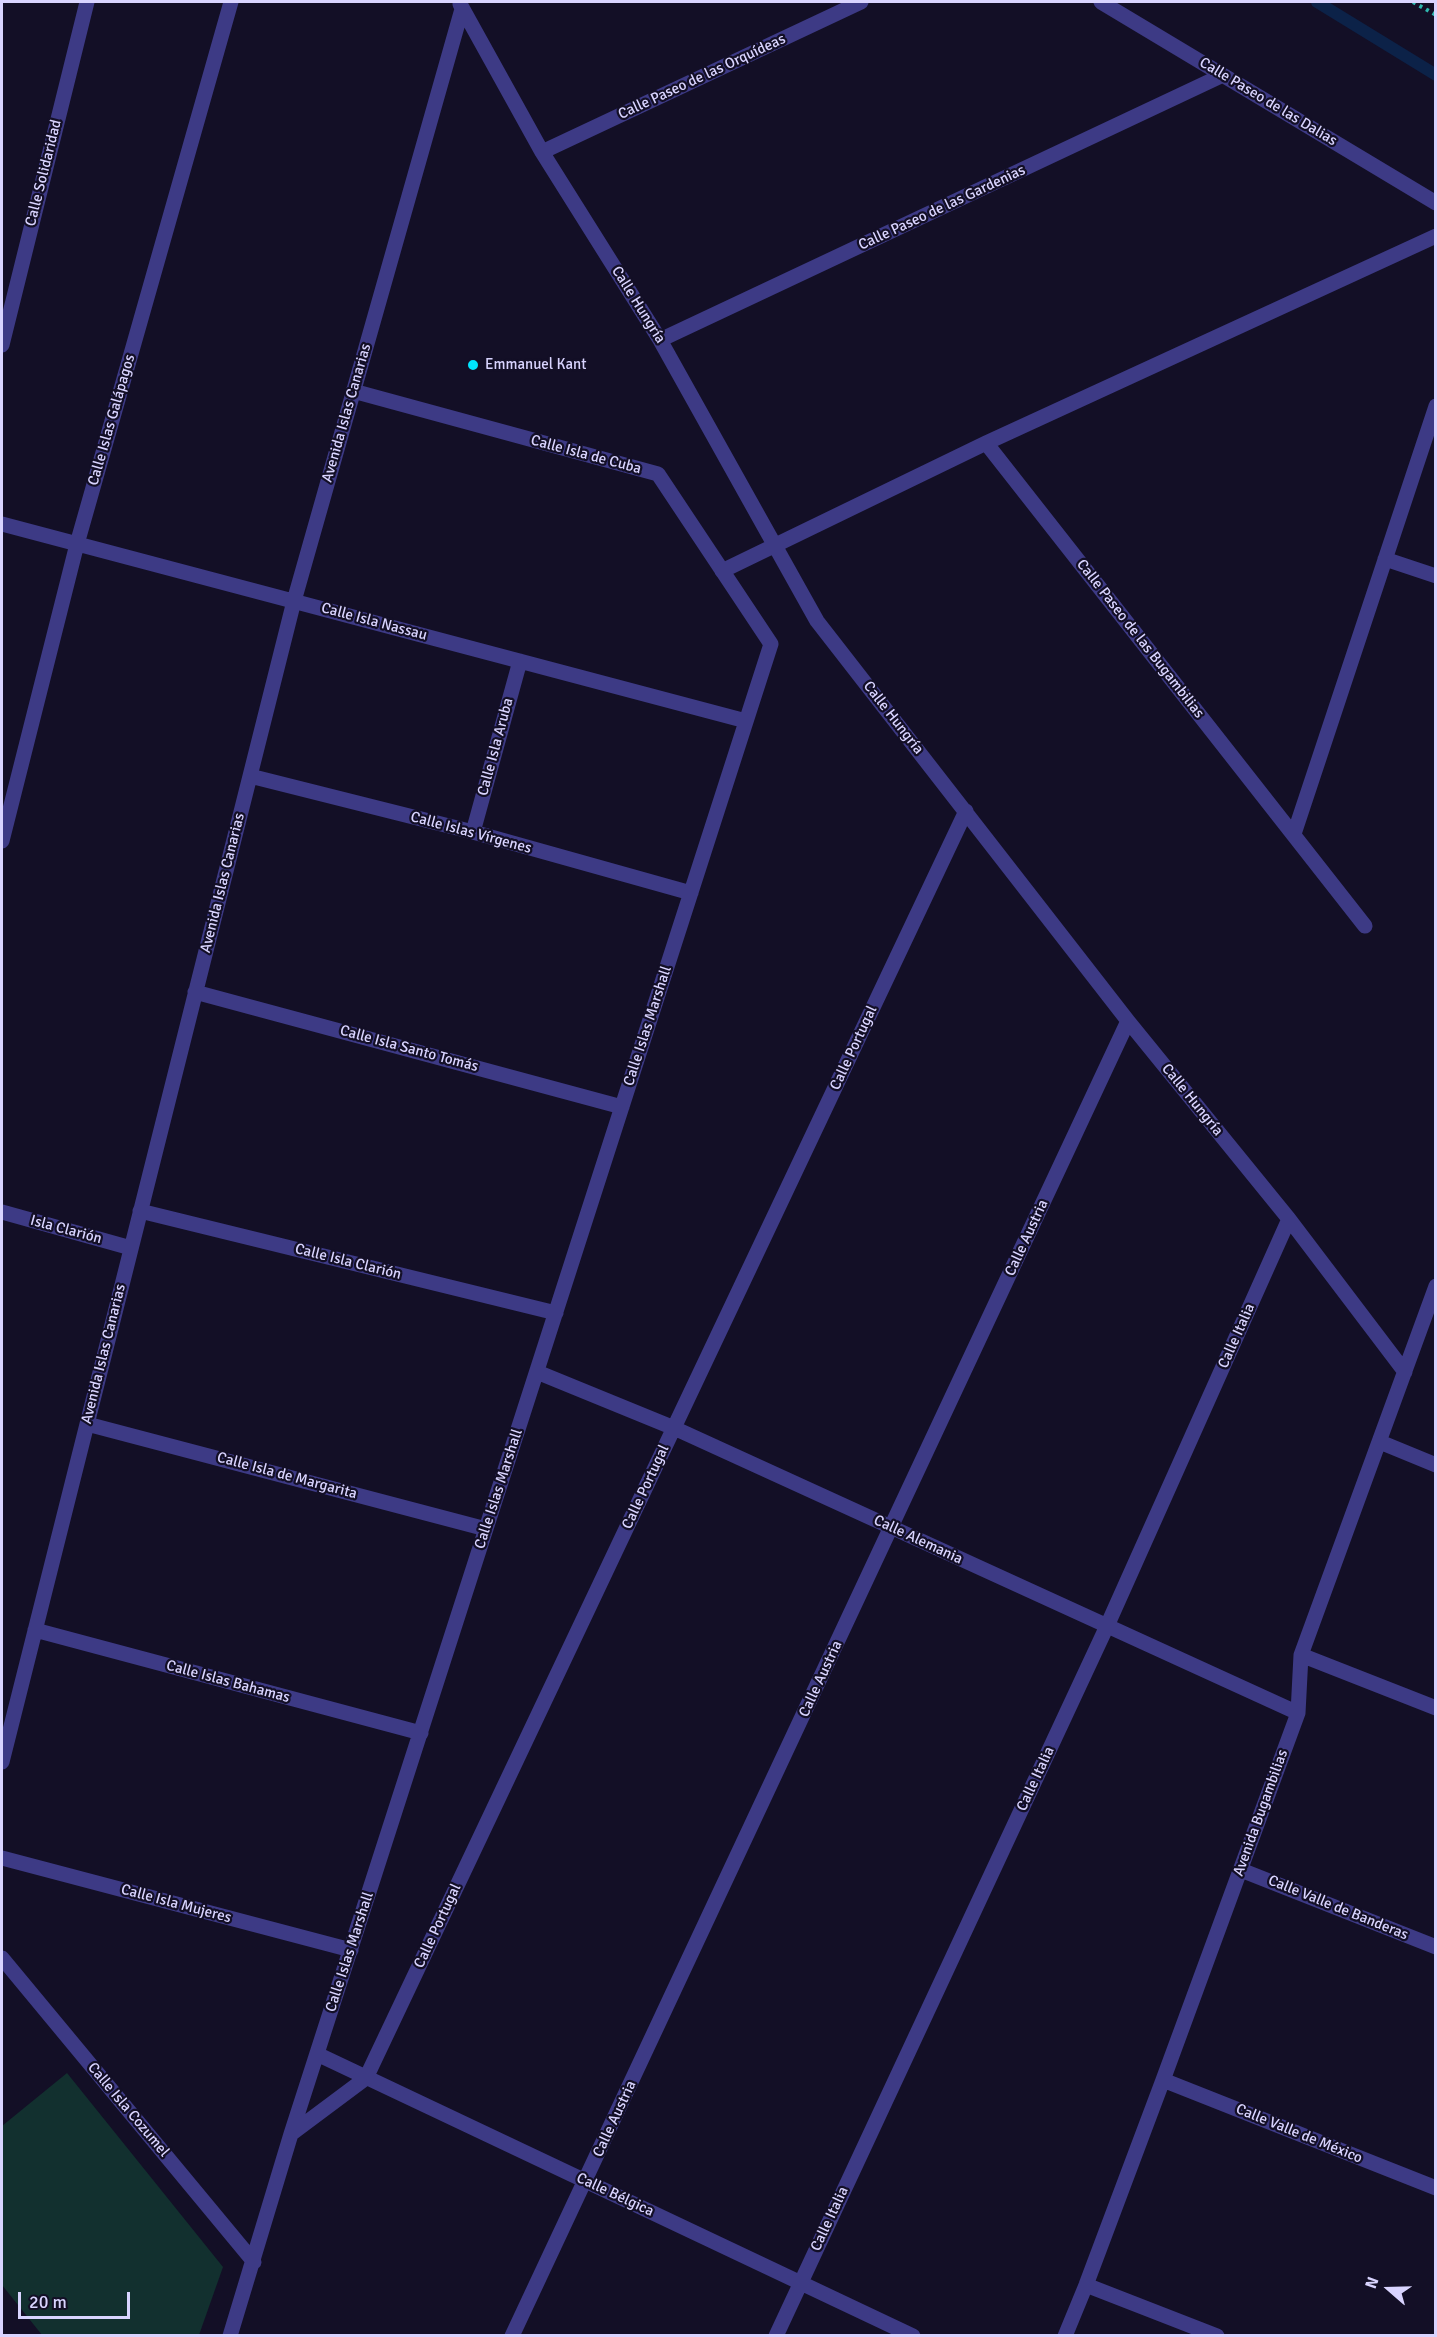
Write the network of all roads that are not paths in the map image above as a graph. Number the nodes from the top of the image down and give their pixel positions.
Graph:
1 (87, 2) edge
2 (231, 2) edge
3 (861, 2) edge
4 (1101, 2) edge
5 (460, 5) edge
6 (1223, 75) junction
7 (542, 152) junction
8 (1436, 203) edge
9 (1436, 236) edge
10 (660, 340) junction
11 (2, 345) edge
12 (353, 392) junction
13 (1436, 406) edge
14 (986, 443) junction
15 (2, 524) edge
16 (77, 544) junction
17 (773, 545) junction
18 (1385, 559) junction
19 (722, 571) junction
20 (1436, 576) edge
21 (294, 601) junction
22 (771, 644) joint
23 (520, 661) junction
24 (746, 721) junction
25 (250, 776) junction
26 (966, 811) junction
27 (473, 832) junction
28 (1294, 834) junction
29 (2, 841) edge
30 (691, 893) junction
31 (1365, 926) dead end
32 (195, 992) junction
33 (1128, 1021) junction
34 (622, 1107) junction
35 (140, 1211) junction
36 (2, 1212) edge
37 (1289, 1219) junction
38 (131, 1248) junction
39 (1436, 1286) edge
40 (556, 1313) junction
41 (537, 1372) junction
42 (1405, 1372) junction
43 (87, 1424) junction
44 (674, 1428) junction
45 (1380, 1442) junction
46 (1436, 1465) edge
47 (892, 1528) junction
48 (486, 1529) junction
49 (1107, 1626) junction
50 (35, 1630) junction
51 (1301, 1656) junction
52 (1436, 1708) edge
53 (1298, 1713) junction
54 (421, 1733) junction
55 (2, 1762) edge
56 (2, 1858) edge
57 (1241, 1870) junction
58 (1436, 1947) edge
59 (351, 1950) junction
60 (2, 1958) edge
61 (317, 2054) junction
62 (366, 2078) junction
63 (1163, 2080) junction
64 (291, 2134) junction
65 (586, 2181) junction
66 (1436, 2188) edge
67 (254, 2262) junction
68 (801, 2283) junction
69 (1086, 2285) junction
70 (230, 2336) edge
71 (512, 2336) edge
72 (776, 2336) edge
73 (913, 2336) edge
74 (1065, 2336) edge
75 (1217, 2336) edge

1 - 11 street, Calle Solidaridad
2 - 16 street, Calle Islas Galápagos
3 - 7 street, Calle Paseo de las Orquídeas
4 - 6 street, Calle Paseo de las Dalias
5 - 7 street, Calle Hungría
5 - 12 street, Avenida Islas Canarias
6 - 8 street, Calle Paseo de las Dalias
6 - 10 street, Calle Paseo de las Gardenias
7 - 10 street, Calle Hungría
9 - 14 street
10 - 17 street, Calle Hungría
12 - 19 street, Calle Isla de Cuba
12 - 21 street, Avenida Islas Canarias
13 - 18 street
14 - 17 street
14 - 28 street, Calle Paseo de las Bugambilias
15 - 16 street, Calle Isla Nassau
16 - 21 street, Calle Isla Nassau
16 - 29 street, Calle Islas Galápagos
17 - 19 street
17 - 26 street, Calle Hungría
18 - 20 street
18 - 28 street
19 - 22 street, Calle Isla de Cuba
21 - 23 street, Calle Isla Nassau
21 - 25 street, Avenida Islas Canarias
22 - 24 street, Calle Islas Marshall
23 - 24 street, Calle Isla Nassau
23 - 27 street, Calle Isla Aruba
24 - 30 street, Calle Islas Marshall
25 - 27 street, Calle Islas Vírgenes
25 - 32 street, Avenida Islas Canarias
26 - 33 street, Calle Hungría
26 - 44 street, Calle Portugal
27 - 30 street, Calle Islas Vírgenes
28 - 31 street, Calle Paseo de las Bugambilias
30 - 34 street, Calle Islas Marshall
32 - 34 street, Calle Isla Santo Tomás
32 - 35 street, Avenida Islas Canarias
33 - 37 street, Calle Hungría
33 - 47 street, Calle Austria
34 - 40 street, Calle Islas Marshall
35 - 38 street, Avenida Islas Canarias
35 - 40 street, Calle Isla Clarión
36 - 38 street, Isla Clarión
37 - 42 street, Calle Hungría
37 - 49 street, Calle Italia
38 - 43 street, Avenida Islas Canarias
39 - 42 street, Avenida Bugambilias
40 - 41 street, Calle Islas Marshall
41 - 44 street, Calle Alemania
41 - 48 street, Calle Islas Marshall
42 - 45 street, Avenida Bugambilias
43 - 48 street, Calle Isla de Margarita
43 - 50 street, Avenida Islas Canarias
44 - 47 street, Calle Alemania
44 - 62 street, Calle Portugal
45 - 46 street
45 - 51 street, Avenida Bugambilias
47 - 49 street, Calle Alemania
47 - 65 street, Calle Austria
48 - 54 street, Calle Islas Marshall
49 - 53 street, Calle Alemania
49 - 68 street, Calle Italia
50 - 54 street, Calle Islas Bahamas
50 - 55 street, Avenida Islas Canarias
51 - 52 street
51 - 53 street, Avenida Bugambilias
53 - 57 street, Avenida Bugambilias
54 - 59 street, Calle Islas Marshall
56 - 59 street, Calle Isla Mujeres
57 - 58 street, Calle Valle de Banderas
57 - 63 street, Avenida Bugambilias
59 - 61 street, Calle Islas Marshall
60 - 67 street, Calle Isla Cozumel
61 - 62 street, Calle Bélgica
61 - 64 street, Calle Islas Marshall
62 - 64 street, Calle Portugal
62 - 65 street, Calle Bélgica
63 - 66 street, Calle Valle de México
63 - 69 street, Avenida Bugambilias
64 - 67 street, Calle Islas Marshall
65 - 68 street, Calle Bélgica
65 - 71 street, Calle Austria
67 - 70 street, Calle Islas Marshall
68 - 72 street, Calle Italia
68 - 73 street, Calle Bélgica
69 - 74 street, Avenida Bugambilias
69 - 75 street

